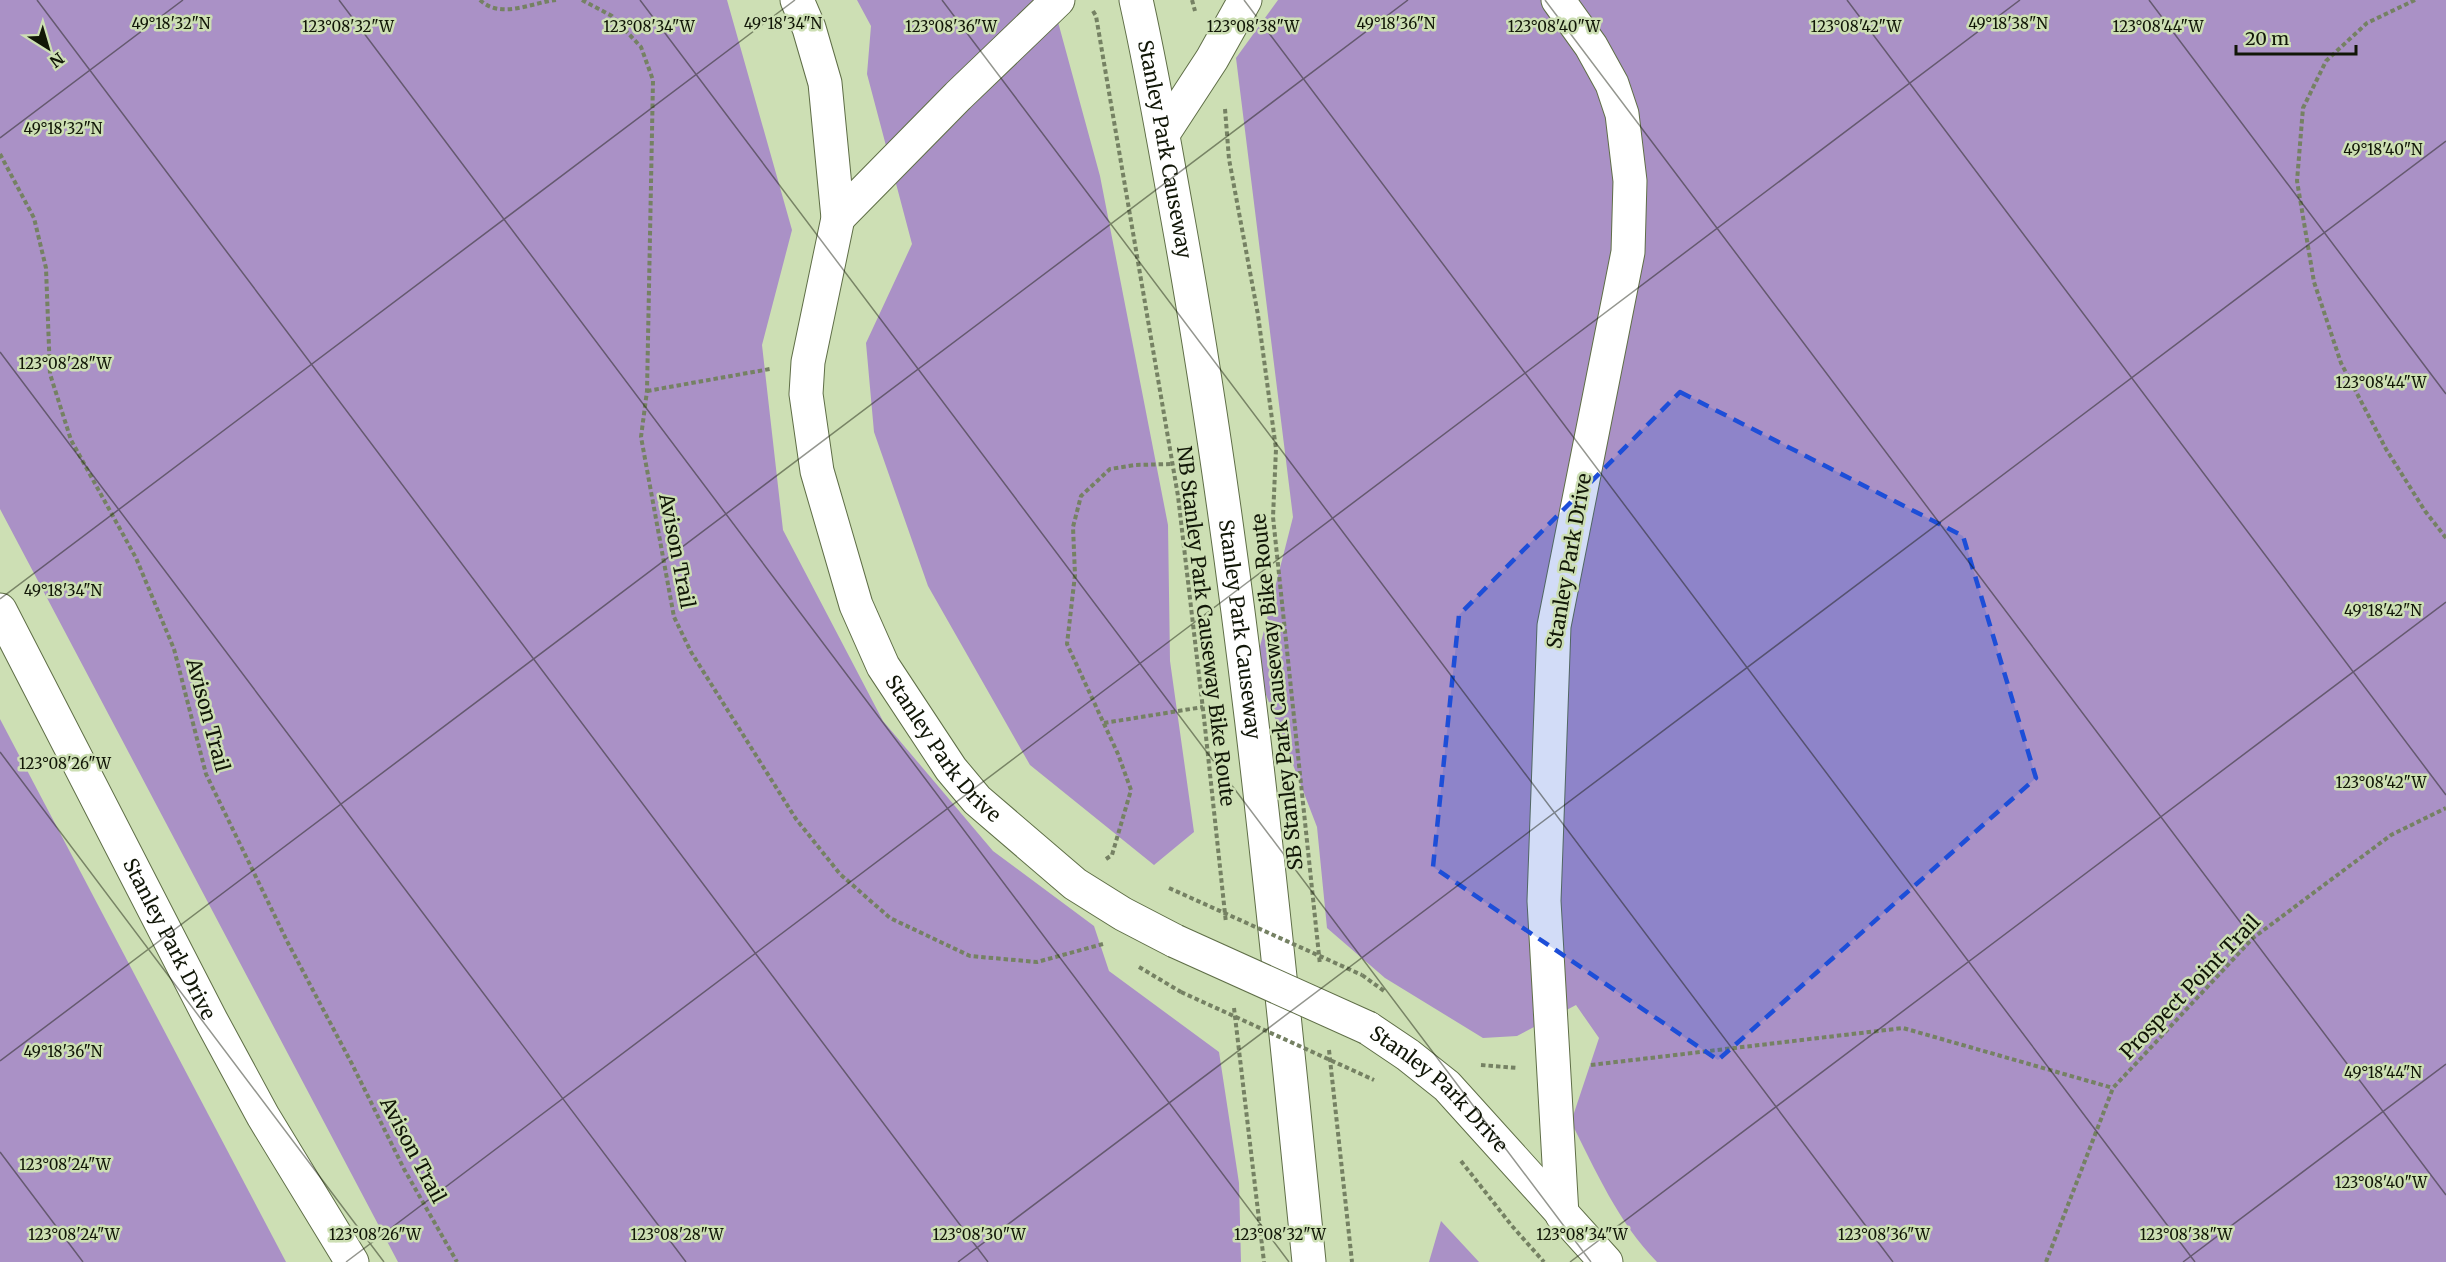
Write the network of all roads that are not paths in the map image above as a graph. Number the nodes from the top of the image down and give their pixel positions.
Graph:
1 (797, 0) edge
2 (1058, 0) edge
3 (1136, 0) edge
4 (1245, 0) edge
5 (1558, 0) edge
6 (1163, 134) junction
7 (838, 218) junction
8 (0, 610) edge
9 (1562, 1215) junction
10 (352, 1262) edge
11 (1309, 1262) edge
12 (1606, 1262) edge

1 - 7 main road, Stanley Park Drive
2 - 7 main road
3 - 6 main road, Stanley Park Causeway
4 - 6 main road
5 - 9 main road, Stanley Park Drive
6 - 11 main road, Stanley Park Causeway
7 - 9 main road, Stanley Park Drive, bridge
8 - 10 main road, Stanley Park Drive
9 - 12 main road, Stanley Park Drive

